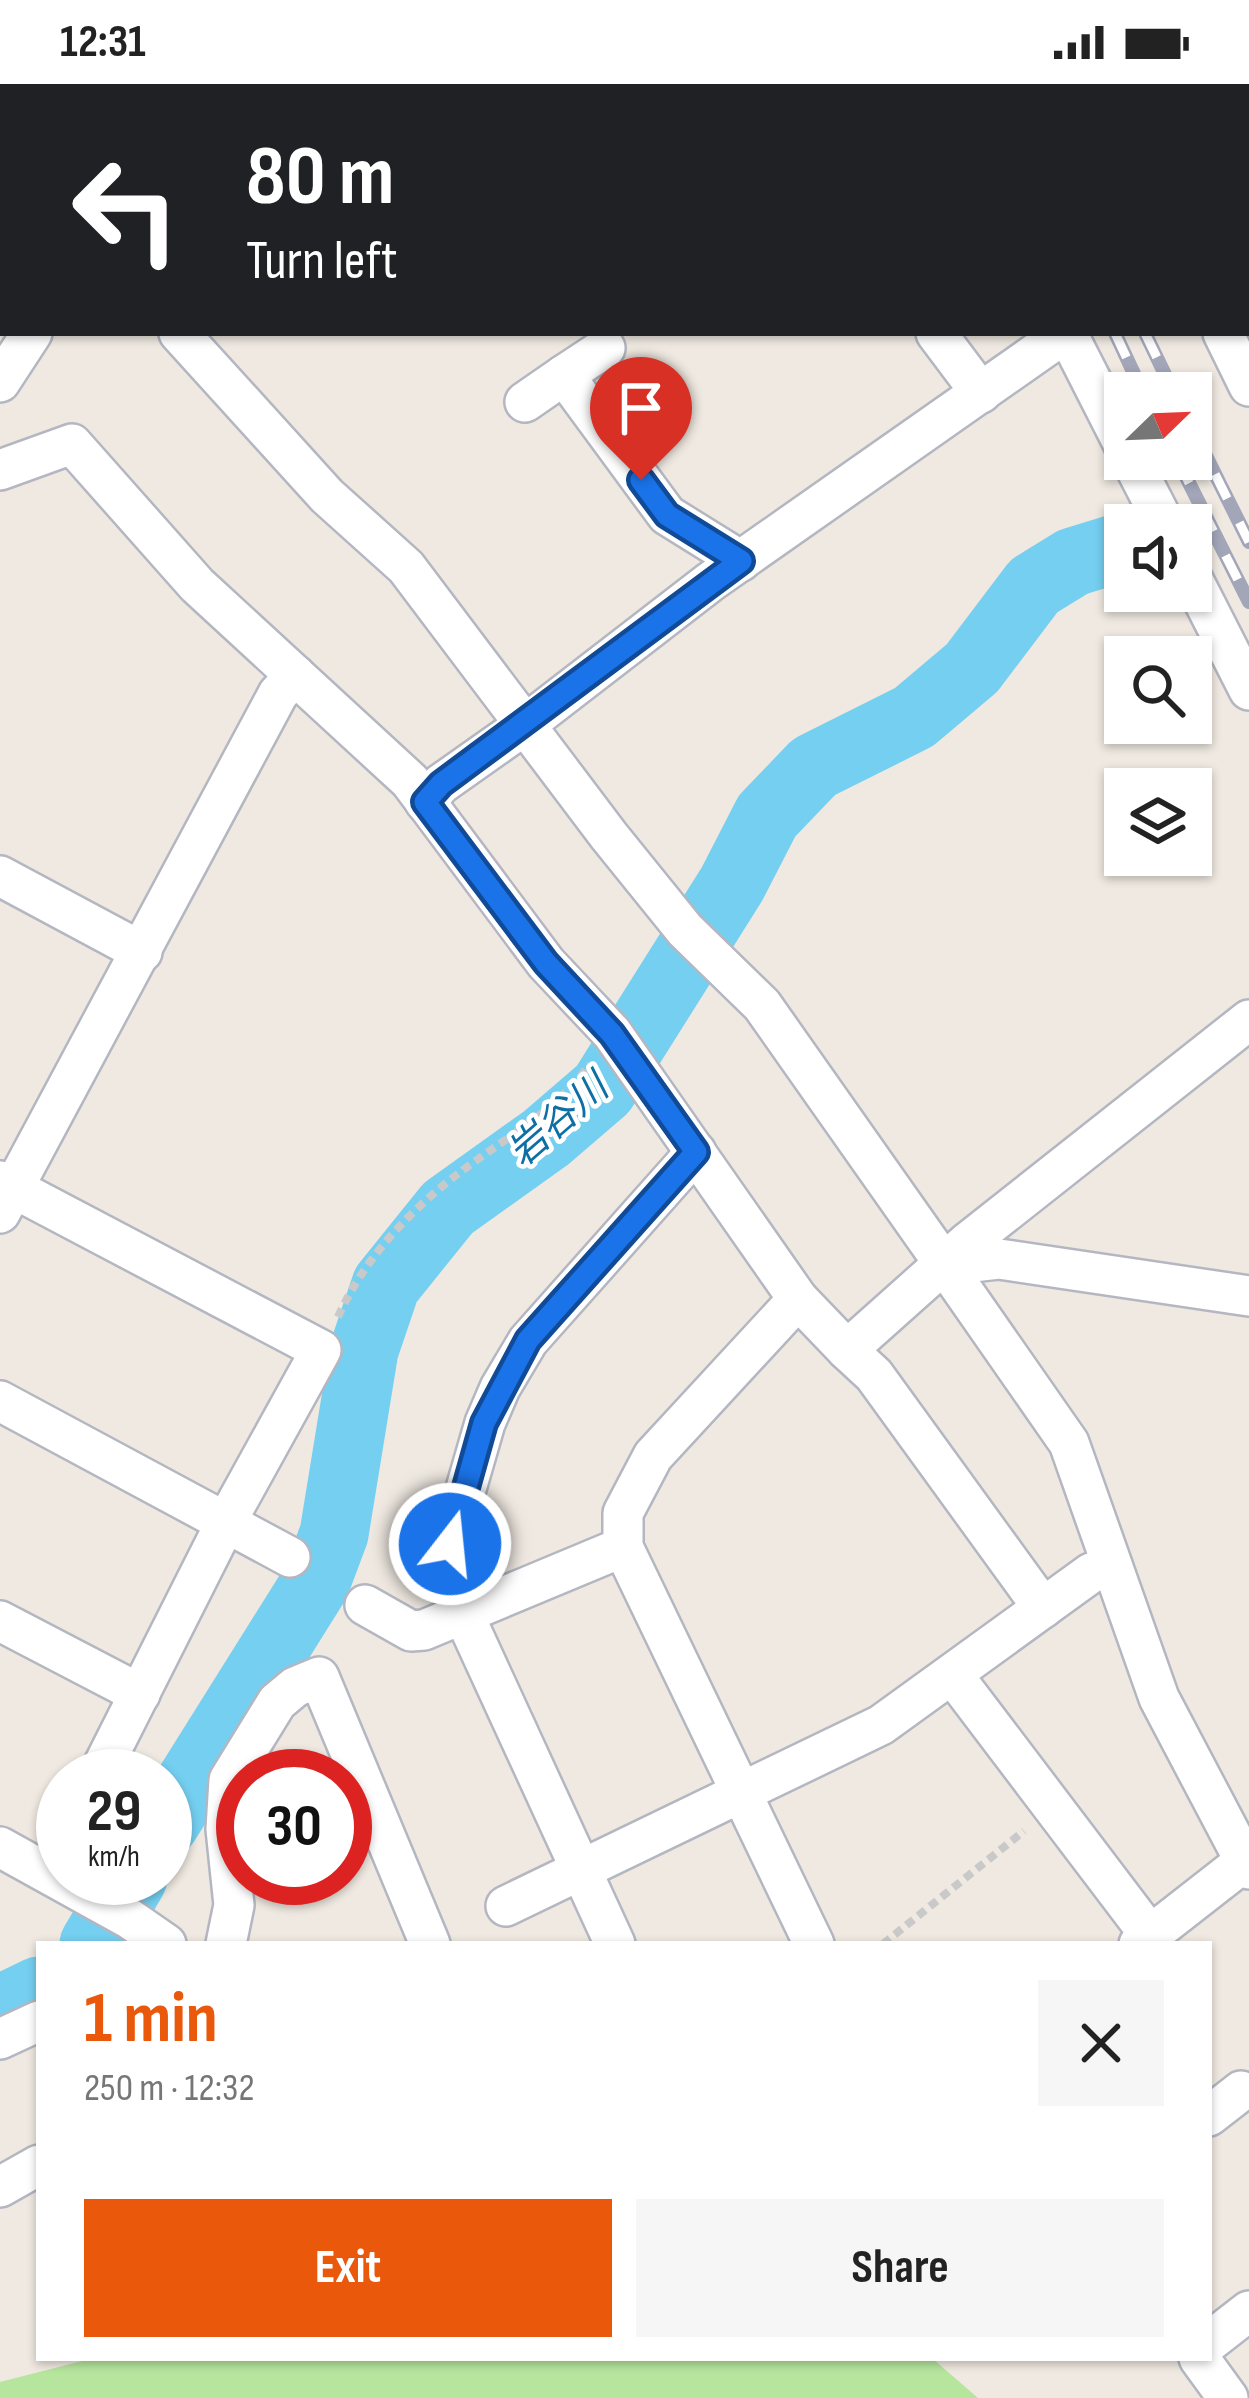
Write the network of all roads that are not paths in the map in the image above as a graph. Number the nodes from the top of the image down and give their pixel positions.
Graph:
1 (30, 336) edge
2 (182, 336) edge
3 (938, 336) edge
4 (1062, 336) edge
5 (1068, 336) edge
6 (1224, 336) edge
7 (605, 348) dead end
8 (564, 375) junction
9 (0, 382) edge
10 (1249, 386) edge
11 (981, 393) junction
12 (525, 402) dead end
13 (1104, 406) edge
14 (0, 470) edge
15 (741, 561) junction
16 (1209, 612) edge
17 (295, 675) junction
18 (1249, 690) edge
19 (526, 724) junction
20 (425, 802) junction
21 (0, 876) edge
22 (142, 952) junction
23 (1249, 1020) edge
24 (696, 1152) junction
25 (4, 1194) edge
26 (945, 1264) junction
27 (1249, 1296) edge
28 (798, 1299) junction
29 (848, 1349) junction
30 (0, 1401) edge
31 (226, 1522) junction
32 (622, 1547) junction
33 (290, 1557) dead end
34 (1112, 1566) junction
35 (365, 1605) dead end
36 (1043, 1608) junction
37 (463, 1614) junction
38 (0, 1622) edge
39 (952, 1674) junction
40 (140, 1694) junction
41 (112, 1749) edge
42 (742, 1793) junction
43 (0, 1847) edge
44 (36, 1854) edge
45 (1247, 1863) edge
46 (581, 1873) junction
47 (103, 1905) edge
48 (506, 1906) dead end
49 (151, 1936) edge
50 (1144, 1940) edge
51 (227, 1941) edge
52 (429, 1941) edge
53 (614, 1941) edge
54 (813, 1941) edge
55 (36, 2021) edge
56 (0, 2039) edge
57 (1241, 2091) dead end
58 (1212, 2114) edge
59 (36, 2167) edge
60 (0, 2187) edge
61 (1249, 2311) edge
62 (1212, 2340) edge
63 (1201, 2361) edge
64 (1228, 2398) edge

1 - 9 street
2 - 19 street
3 - 11 street
4 - 11 street
5 - 13 street
6 - 10 street
7 - 8 street
8 - 12 street
8 - 15 street
11 - 15 street
14 - 17 street
15 - 19 street
16 - 18 street
17 - 20 street
17 - 22 street
19 - 20 street
19 - 26 street
20 - 24 street
21 - 22 street
22 - 25 street
23 - 26 street
24 - 28 street
24 - 37 street
25 - 31 street
26 - 27 street
26 - 29 street
26 - 34 street
28 - 29 street
28 - 32 street
29 - 36 street
30 - 31 street
31 - 33 street
31 - 40 street
32 - 37 street
32 - 42 street
34 - 36 street
34 - 45 street
35 - 37 street
36 - 39 street
37 - 46 street
38 - 40 street
39 - 42 street
39 - 50 street
40 - 41 street
42 - 46 street
42 - 54 street
43 - 44 street
45 - 50 street
46 - 48 street
46 - 53 street
47 - 49 street
51 - 52 street
55 - 56 street
57 - 58 street
59 - 60 street
61 - 62 street
63 - 64 street

